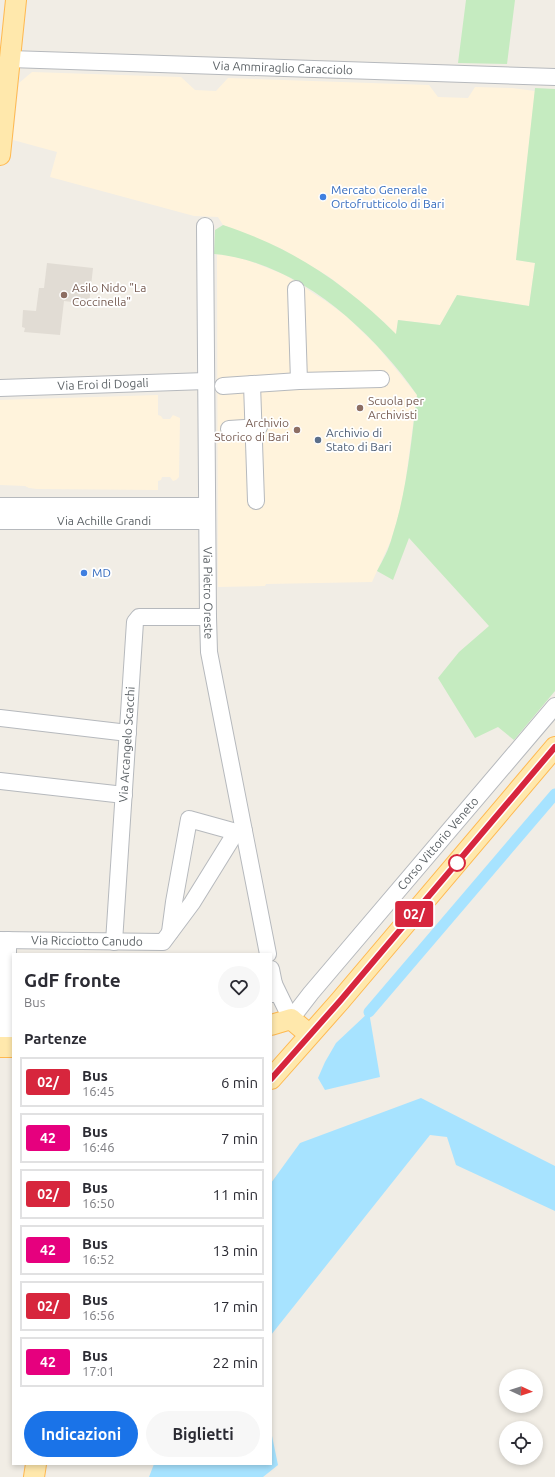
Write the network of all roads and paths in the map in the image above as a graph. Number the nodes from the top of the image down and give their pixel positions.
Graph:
1 (16, 0) edge
2 (10, 59) junction
3 (555, 77) edge
4 (0, 155) edge
5 (206, 226) dead end
6 (296, 289) dead end
7 (381, 379) dead end
8 (298, 381) junction
9 (206, 382) junction
10 (252, 384) junction
11 (223, 386) dead end
12 (0, 388) edge
13 (256, 428) junction
14 (219, 430) junction
15 (256, 501) dead end
16 (0, 506) edge
17 (207, 513) junction
18 (0, 521) edge
19 (208, 618) junction
20 (555, 706) edge
21 (0, 718) edge
22 (128, 733) junction
23 (555, 747) edge
24 (0, 781) edge
25 (124, 795) junction
26 (240, 831) junction
27 (170, 934) junction
28 (4, 940) edge
29 (114, 942) junction
30 (268, 953) edge
31 (272, 983) edge
32 (291, 1019) junction
33 (272, 1025) edge
34 (310, 1035) junction
35 (7, 1047) edge
36 (272, 1078) edge
37 (36, 1465) edge
38 (34, 1477) edge

1 - 2 main road
2 - 3 street, Via Ammiraglio Caracciolo
2 - 4 main road
5 - 9 street, Via Pietro Oreste
6 - 8 street
7 - 8 street
8 - 10 street
9 - 12 street, Via Eroi di Dogali
9 - 14 street, Via Pietro Oreste
10 - 11 street
10 - 13 street
13 - 14 street
13 - 15 street
14 - 17 street, Via Pietro Oreste
16 - 17 street, Via Achille Grandi
17 - 18 street, Via Achille Grandi
17 - 19 street, Via Pietro Oreste
19 - 22 street, Via Arcangelo Scacchi
19 - 26 street, Via Pietro Oreste
20 - 32 street, Corso Vittorio Veneto
21 - 22 street
22 - 25 street, Via Arcangelo Scacchi
23 - 34 main road
24 - 25 street
25 - 29 street, Via Arcangelo Scacchi
26 - 27 street
26 - 27 street
26 - 30 street, Via Pietro Oreste
27 - 29 street, Via Ricciotto Canudo
28 - 29 street, Via Ricciotto Canudo
28 - 35 street
31 - 32 street
32 - 33 main road
32 - 34 main road
34 - 36 main road
37 - 38 main road

